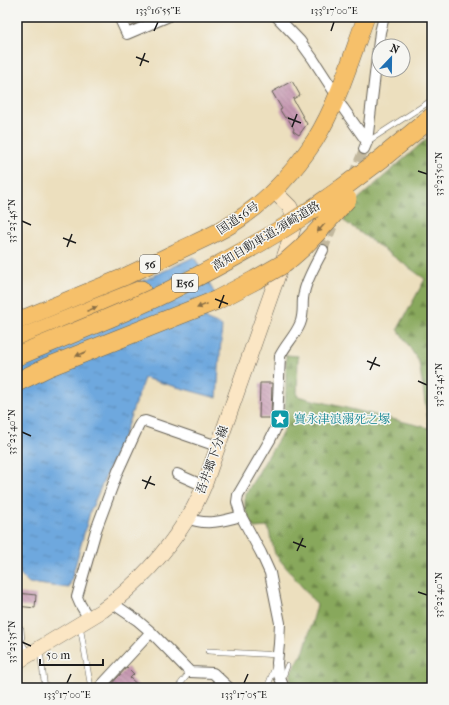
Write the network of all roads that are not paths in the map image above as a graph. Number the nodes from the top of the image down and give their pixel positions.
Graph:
1 (119, 17) edge
2 (166, 17) edge
3 (277, 17) edge
4 (366, 17) edge
5 (384, 17) edge
6 (336, 98) junction
7 (432, 100) edge
8 (432, 117) edge
9 (432, 122) edge
10 (366, 146) junction
11 (274, 191) junction
12 (342, 191) junction
13 (323, 250) tunnel mouth
14 (17, 321) edge
15 (17, 340) edge
16 (17, 356) edge
17 (17, 382) edge
18 (217, 446) junction
19 (177, 474) dead end
20 (204, 486) junction
21 (241, 516) junction
22 (188, 518) junction
23 (112, 603) junction
24 (84, 621) junction
25 (21, 629) dead end
26 (151, 632) junction
27 (208, 651) dead end
28 (28, 655) edge
29 (280, 661) junction
30 (190, 672) junction
31 (283, 684) edge
32 (178, 687) dead end
33 (46, 688) edge
34 (91, 688) edge
35 (99, 688) edge
36 (229, 688) edge
37 (267, 688) edge

1 - 2 street
3 - 6 street
4 - 6 highway, 国道56号 / 56
5 - 10 street
6 - 10 street
6 - 11 highway, 国道56号 / 56
7 - 10 lane
8 - 12 highway, 高知自動車道;須崎道路 / E56
9 - 12 highway
11 - 14 highway, 国道56号 / 56
11 - 18 main road, 吾井郷下分線
15 -> 12 highway
12 - 16 highway, 高知自動車道;須崎道路 / E56, bridge
12 -> 17 highway, bridge
13 - 21 street
18 - 20 main road, 吾井郷下分線
18 - 24 street
19 - 20 street
20 - 22 main road, 吾井郷下分線
21 - 22 street
21 - 29 street
22 - 23 main road, 吾井郷下分線
23 - 24 main road, 吾井郷下分線
23 - 26 street
24 - 28 main road, 吾井郷下分線
24 - 34 lane
25 - 28 lane
26 - 30 street
26 - 35 street
27 - 29 lane
28 - 33 lane
29 - 31 street
29 - 37 lane
30 - 32 lane
30 - 36 street

